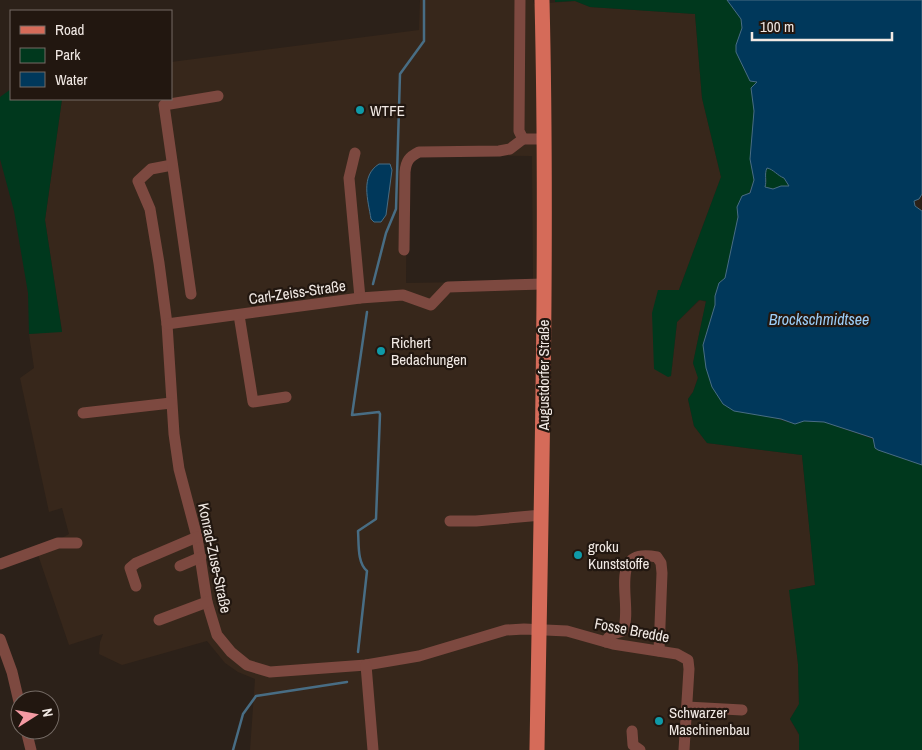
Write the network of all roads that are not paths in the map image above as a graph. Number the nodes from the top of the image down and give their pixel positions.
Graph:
1 (520, 0) edge
2 (542, 0) edge
3 (218, 96) dead end
4 (524, 139) junction
5 (544, 139) junction
6 (356, 153) dead end
7 (172, 165) junction
8 (404, 250) dead end
9 (543, 284) junction
10 (192, 294) dead end
11 (360, 298) junction
12 (239, 315) junction
13 (167, 324) junction
14 (286, 398) dead end
15 (171, 403) junction
16 (83, 413) dead end
17 (542, 515) junction
18 (450, 521) dead end
19 (197, 537) junction
20 (77, 543) dead end
21 (201, 557) junction
22 (0, 564) edge
23 (180, 566) dead end
24 (136, 586) dead end
25 (207, 602) junction
26 (158, 620) dead end
27 (539, 630) junction
28 (0, 639) edge
29 (606, 642) junction
30 (659, 651) junction
31 (3, 654) edge
32 (366, 665) junction
33 (16, 690) edge
34 (687, 707) junction
35 (742, 710) dead end
36 (632, 731) dead end
37 (373, 750) edge
38 (537, 750) edge
39 (640, 750) edge
40 (684, 750) edge

1 - 4 street
2 - 5 main road, Augustdorfer Straße
3 - 7 street
4 - 5 street
4 - 8 street
5 - 9 main road, Augustdorfer Straße
6 - 11 street
7 - 10 street
7 - 13 street, Konrad-Zuse-Straße
9 - 11 street, Carl-Zeiss-Straße
9 - 17 main road, Augustdorfer Straße
11 - 12 street, Carl-Zeiss-Straße
12 - 13 street, Carl-Zeiss-Straße
12 - 14 street
13 - 15 street, Konrad-Zuse-Straße
15 - 16 street
15 - 19 street, Konrad-Zuse-Straße
17 - 18 street
17 - 27 main road, Augustdorfer Straße
19 - 21 street, Konrad-Zuse-Straße
19 - 24 street
20 - 22 street
21 - 23 street
21 - 25 street, Konrad-Zuse-Straße
25 - 26 street
25 - 32 street, Konrad-Zuse-Straße
27 - 29 street, Fosse Bredde
27 - 32 street, Konrad-Zuse-Straße
27 - 38 main road, Augustdorfer Straße
28 - 31 street
29 - 30 street, Fosse Bredde
29 - 30 street
30 - 34 street, Fosse Bredde
31 - 33 street
32 - 37 street
34 - 35 street
34 - 40 street, Fosse Bredde
36 - 39 street

